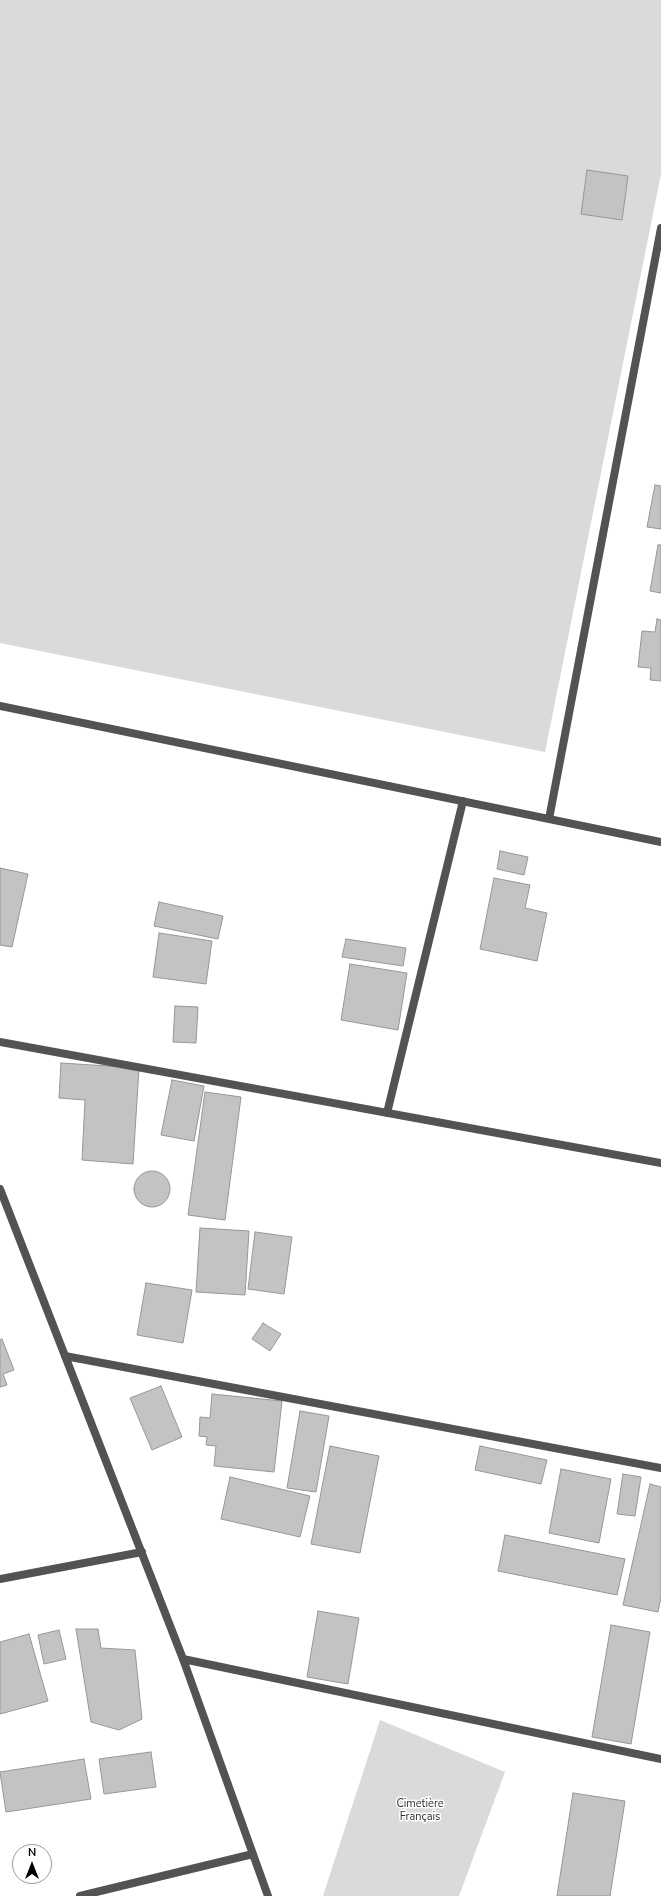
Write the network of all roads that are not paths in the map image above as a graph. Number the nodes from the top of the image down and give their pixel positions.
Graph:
1 (661, 228) edge
2 (0, 706) edge
3 (463, 801) junction
4 (549, 819) junction
5 (661, 842) edge
6 (0, 1042) edge
7 (387, 1113) junction
8 (661, 1163) edge
9 (0, 1189) edge
10 (65, 1356) junction
11 (661, 1468) edge
12 (142, 1552) junction
13 (0, 1579) edge
14 (183, 1660) junction
15 (661, 1759) edge
16 (253, 1854) junction
17 (80, 1896) edge
18 (268, 1896) edge

1 - 4 street
2 - 3 street
3 - 4 street
3 - 7 street
4 - 5 street
6 - 7 street
7 - 8 street
9 - 10 street
10 - 11 street
10 - 12 street
12 - 13 street
12 - 14 street
14 - 15 street
14 - 16 street
16 - 17 street
16 - 18 street

